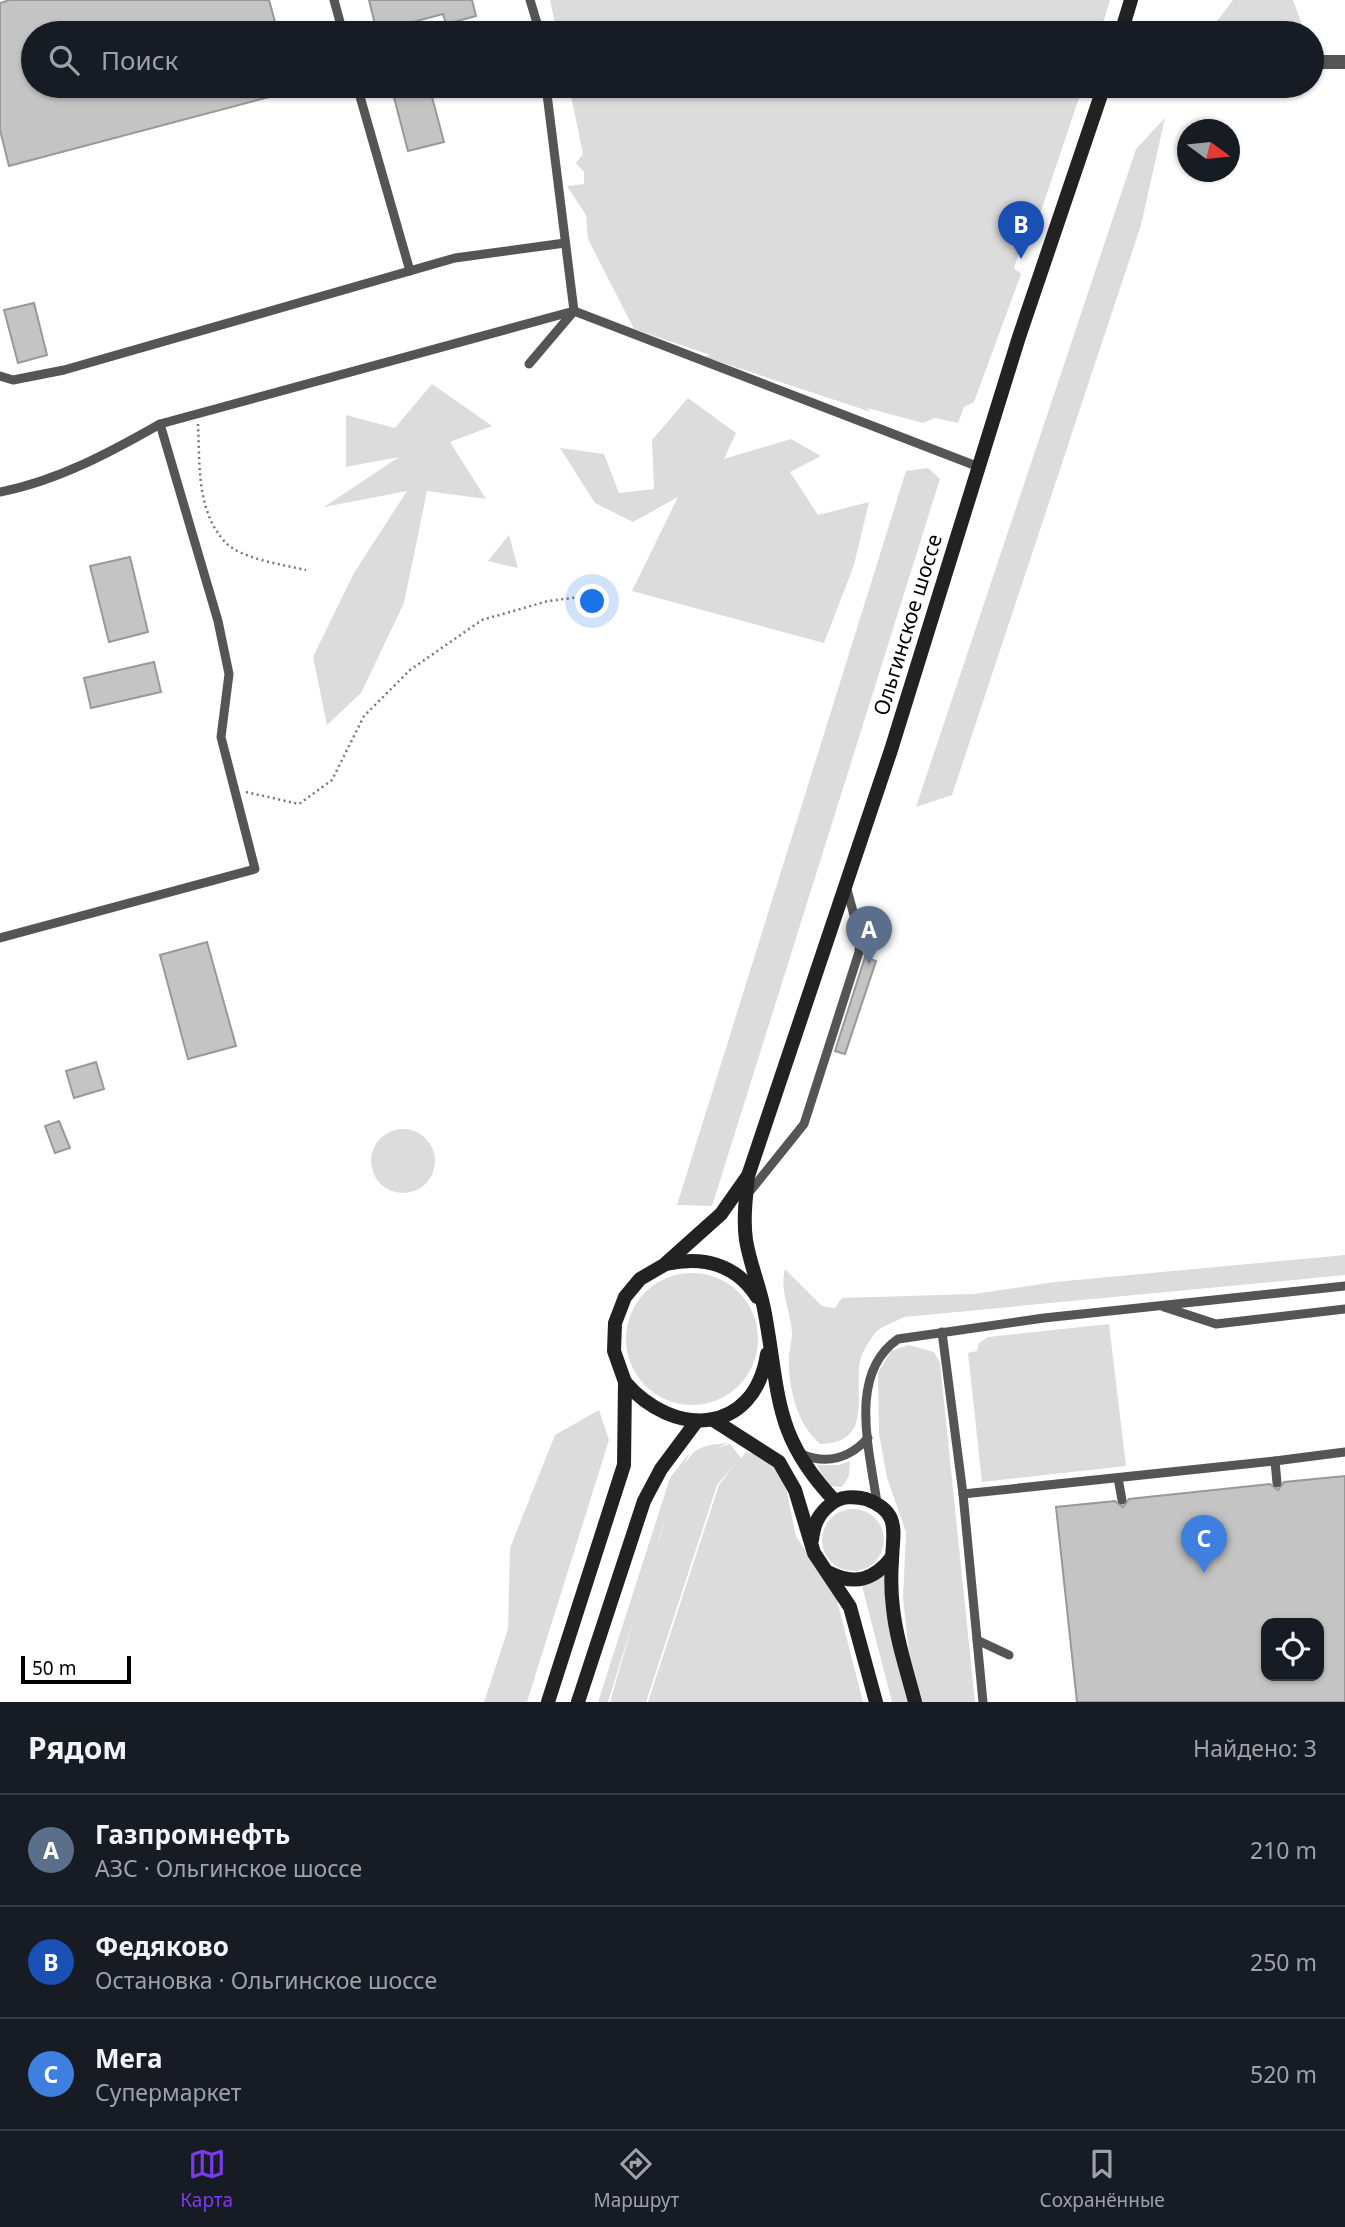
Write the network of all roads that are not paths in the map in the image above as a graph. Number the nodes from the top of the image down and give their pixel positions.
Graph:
1 (334, 0) edge
2 (530, 0) edge
3 (1131, 0) edge
4 (340, 21) edge
5 (536, 21) edge
6 (1125, 21) edge
7 (1324, 62) edge
8 (1345, 62) edge
9 (360, 98) edge
10 (547, 98) edge
11 (1100, 98) edge
12 (565, 243) junction
13 (410, 271) junction
14 (574, 311) junction
15 (529, 364) dead end
16 (0, 376) edge
17 (160, 424) junction
18 (979, 467) junction
19 (0, 492) edge
20 (846, 885) junction
21 (0, 938) edge
22 (748, 1176) junction
23 (746, 1197) junction
24 (664, 1265) junction
25 (1345, 1286) edge
26 (1159, 1305) junction
27 (1345, 1309) edge
28 (765, 1311) junction
29 (942, 1332) junction
30 (769, 1338) junction
31 (625, 1382) junction
32 (715, 1421) junction
33 (696, 1422) junction
34 (868, 1438) junction
35 (797, 1452) junction
36 (1345, 1452) edge
37 (1275, 1461) junction
38 (1118, 1478) junction
39 (1277, 1483) dead end
40 (963, 1494) junction
41 (1122, 1500) dead end
42 (835, 1501) junction
43 (877, 1503) junction
44 (812, 1541) junction
45 (892, 1557) junction
46 (828, 1572) junction
47 (977, 1640) junction
48 (1009, 1655) dead end
49 (548, 1702) edge
50 (578, 1702) edge
51 (876, 1702) edge
52 (915, 1702) edge
53 (984, 1702) edge

1 - 4 lane
2 - 5 lane
3 - 6 main road
7 - 8 street
9 - 13 lane
10 - 12 lane
11 - 18 main road, Ольгинское шоссе
12 - 13 lane
12 - 14 lane
13 - 16 lane
14 - 15 lane
14 - 17 lane
14 - 18 lane
17 - 19 lane
17 - 21 lane
18 - 20 main road, Ольгинское шоссе
20 - 22 main road, Ольгинское шоссе
20 - 23 lane
22 - 23 main road
22 - 24 main road
23 - 28 main road
24 - 28 main road
24 - 31 main road
25 - 26 lane
26 - 27 lane
26 - 29 lane
28 - 30 main road
29 - 34 lane
29 - 40 lane
30 - 32 main road
30 - 35 main road
31 - 33 main road
31 - 49 main road
32 - 33 main road
32 - 44 main road
33 - 50 main road
34 - 35 lane
34 - 43 lane
35 - 42 main road
36 - 37 lane
37 - 38 lane
37 - 39 lane
38 - 40 lane
38 - 41 lane
40 - 47 lane
42 - 43 main road
42 - 44 main road
43 - 45 main road
44 - 46 main road
45 - 46 main road
45 - 52 main road
46 - 51 main road
47 - 48 lane
47 - 53 lane

